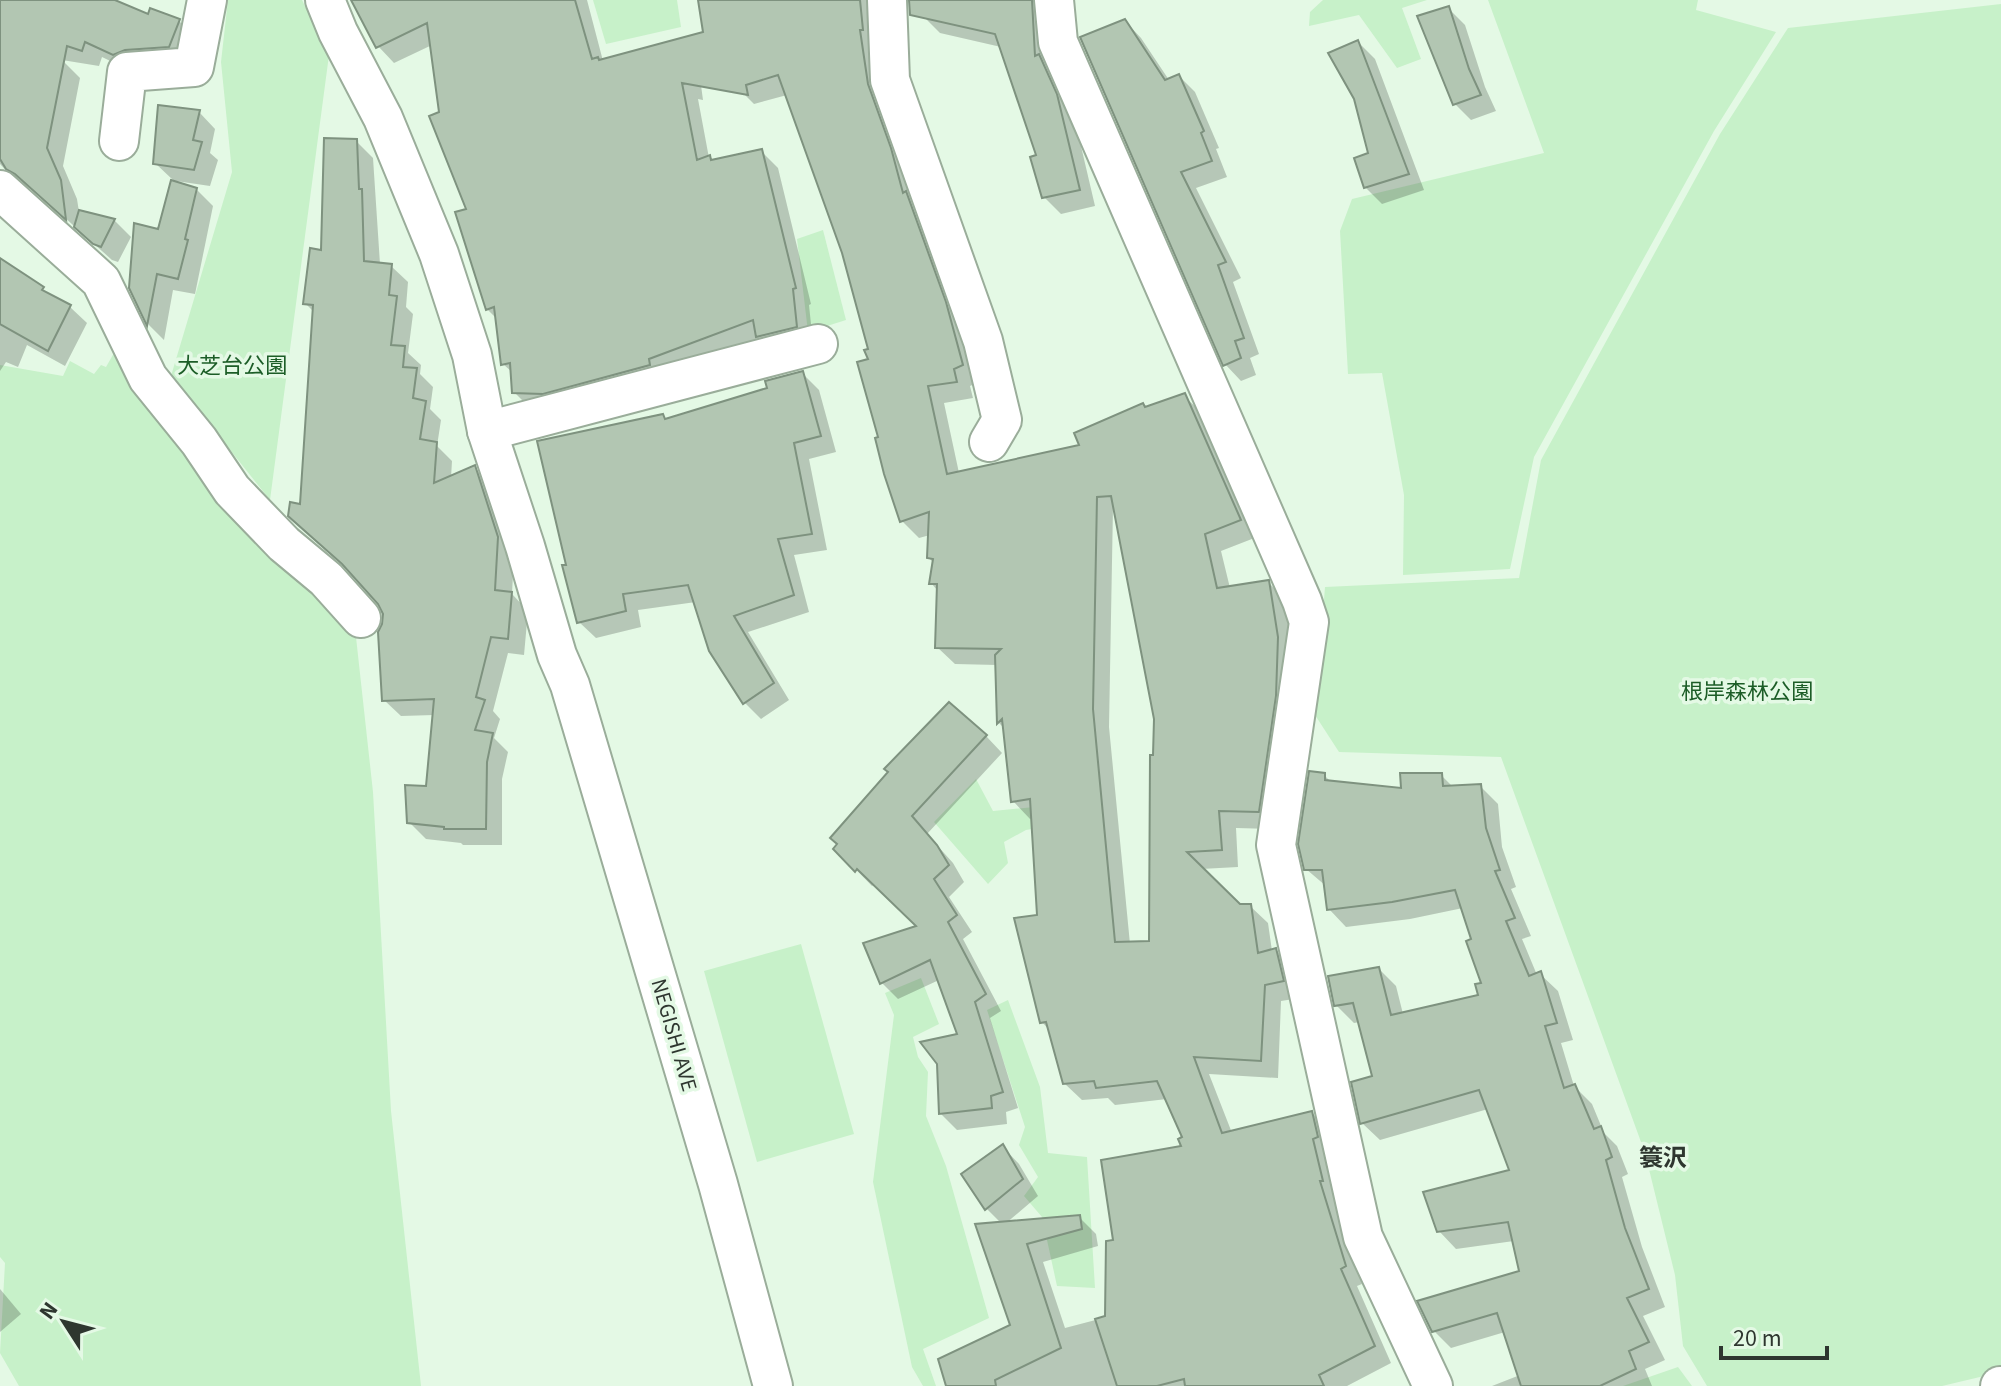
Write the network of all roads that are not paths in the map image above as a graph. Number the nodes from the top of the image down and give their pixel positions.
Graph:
1 (207, 0) edge
2 (325, 0) edge
3 (887, 0) edge
4 (1054, 0) edge
5 (119, 141) dead end
6 (0, 190) edge
7 (818, 344) dead end
8 (487, 431) junction
9 (989, 442) dead end
10 (361, 618) dead end
11 (773, 1386) edge
12 (1433, 1386) edge

1 - 5 street
2 - 8 street, NEGISHI AVE
3 - 9 street
4 - 12 street
6 - 10 street
7 - 8 street
8 - 11 street, NEGISHI AVE

